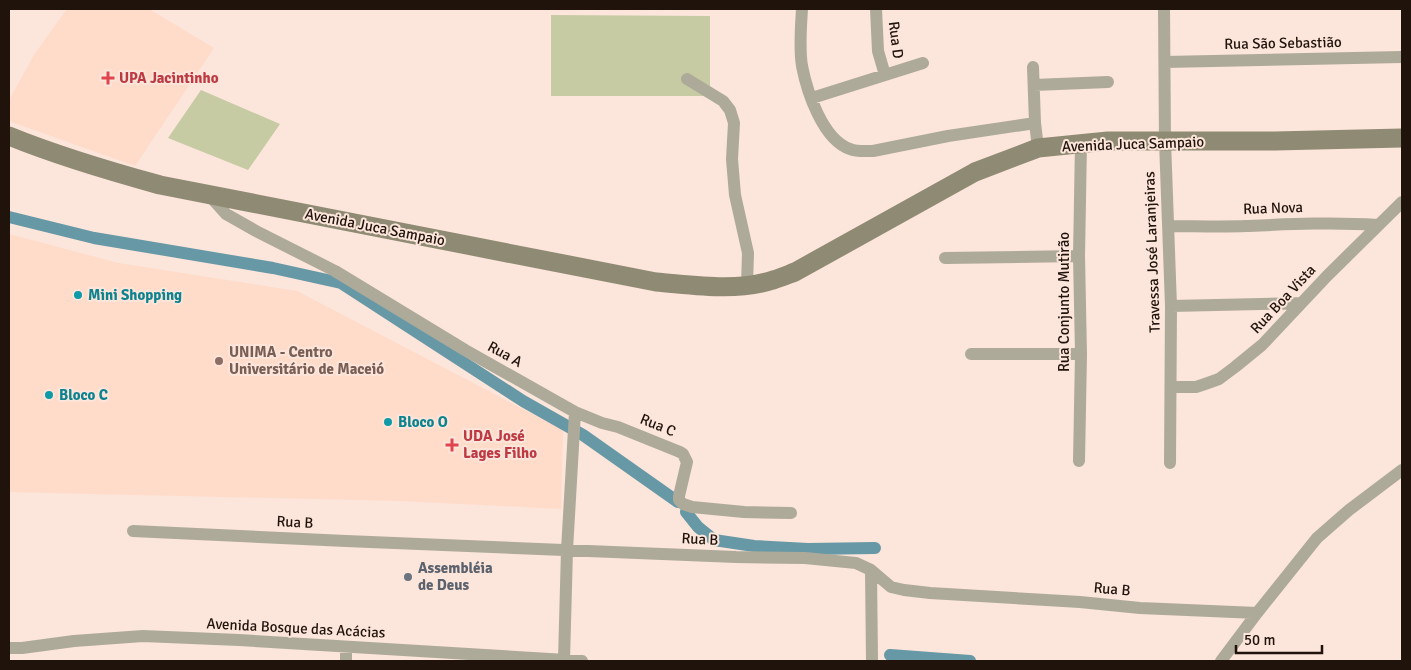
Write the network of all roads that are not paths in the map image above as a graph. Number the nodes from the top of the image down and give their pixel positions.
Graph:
1 (802, 9) edge
2 (876, 9) edge
3 (1164, 9) edge
4 (1402, 57) edge
5 (1164, 62) junction
6 (924, 63) dead end
7 (1033, 67) dead end
8 (885, 75) junction
9 (687, 79) dead end
10 (1108, 82) dead end
11 (1034, 85) junction
12 (812, 98) junction
13 (1035, 123) junction
14 (9, 136) edge
15 (1402, 138) edge
16 (1165, 141) junction
17 (1081, 143) junction
18 (1038, 148) junction
19 (208, 194) junction
20 (1402, 202) edge
21 (1378, 225) junction
22 (1168, 226) junction
23 (1079, 256) junction
24 (945, 258) dead end
25 (747, 285) junction
26 (1300, 303) junction
27 (1171, 306) junction
28 (971, 354) dead end
29 (1081, 354) junction
30 (1171, 387) junction
31 (575, 416) junction
32 (1079, 461) dead end
33 (1170, 464) dead end
34 (1402, 470) edge
35 (791, 513) dead end
36 (133, 531) dead end
37 (567, 550) junction
38 (871, 570) junction
39 (1257, 613) junction
40 (346, 647) junction
41 (9, 648) edge
42 (450, 658) edge
43 (557, 660) edge
44 (346, 661) edge
45 (582, 661) edge
46 (872, 661) edge
47 (1221, 661) edge

1 - 12 street
2 - 8 street, Rua D
3 - 5 street, Travessa José Laranjeiras
4 - 5 street, Rua São Sebastião
5 - 16 street, Travessa José Laranjeiras
6 - 8 street
7 - 11 street
8 - 12 street
9 - 25 street
10 - 11 street
11 - 13 street
12 - 13 street
13 - 18 street
14 - 19 main road, Avenida Juca Sampaio
15 - 16 main road, Avenida Juca Sampaio
16 - 17 main road, Avenida Juca Sampaio
16 - 22 street, Travessa José Laranjeiras
17 - 18 main road, Avenida Juca Sampaio
17 - 23 street, Rua Conjunto Mutirão
18 - 25 main road, Avenida Juca Sampaio
19 - 25 main road, Avenida Juca Sampaio
19 - 31 street, Rua A
20 - 21 street, Rua Boa Vista
21 - 22 street, Rua Nova
21 - 26 street, Rua Boa Vista
22 - 27 street, Travessa José Laranjeiras
23 - 24 street
23 - 29 street, Rua Conjunto Mutirão
26 - 27 street
26 - 30 street, Rua Boa Vista
27 - 30 street, Travessa José Laranjeiras
28 - 29 street
29 - 32 street, Rua Conjunto Mutirão
30 - 33 street, Travessa José Laranjeiras
31 - 35 street, Rua C
31 - 37 street
34 - 39 street
36 - 37 street, Rua B
37 - 38 street, Rua B
37 - 43 street
38 - 39 street, Rua B
38 - 46 street
39 - 47 street
40 - 41 street, Avenida Bosque das Acácias
40 - 42 street, Avenida Bosque das Acácias
40 - 44 street
42 - 43 street, Avenida Bosque das Acácias
43 - 45 street, Avenida Bosque das Acácias

